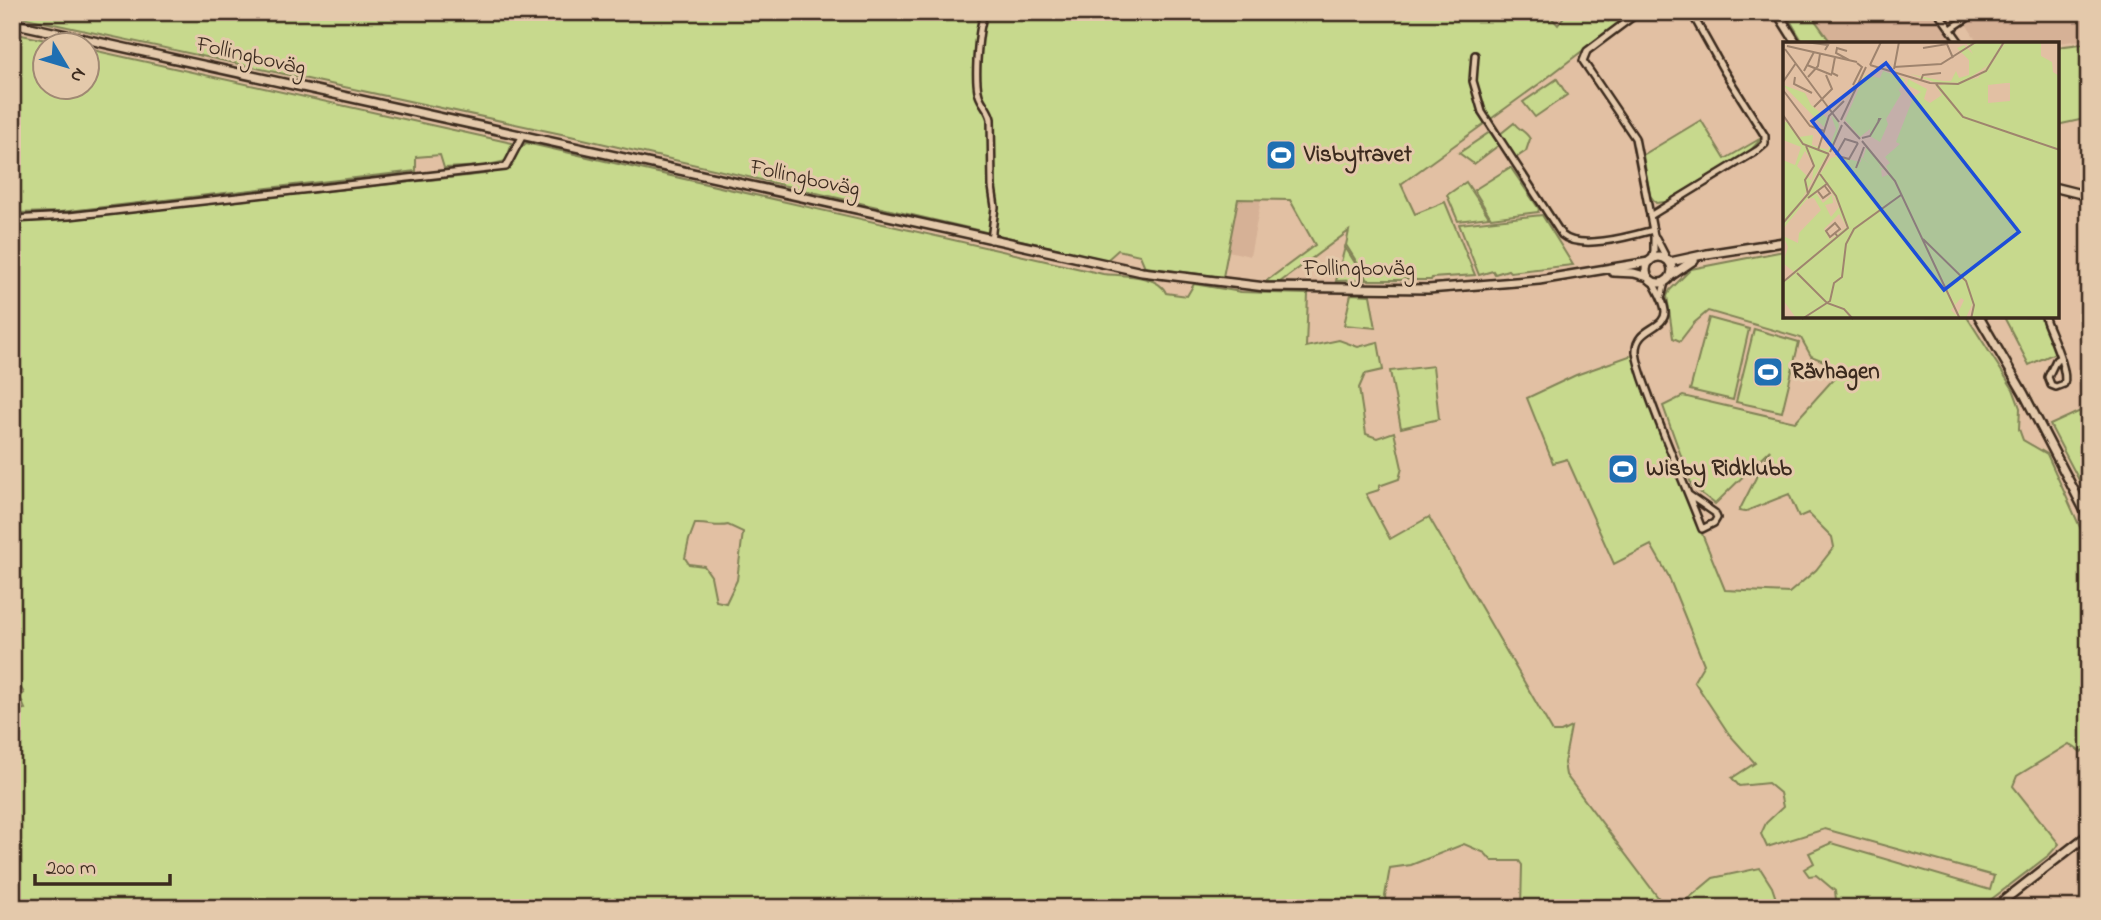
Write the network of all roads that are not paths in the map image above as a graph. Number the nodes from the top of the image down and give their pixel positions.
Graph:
1 (985, 12) edge
2 (1639, 12) edge
3 (1692, 12) edge
4 (1777, 12) edge
5 (1938, 12) edge
6 (1976, 12) edge
7 (12, 23) edge
8 (1951, 29) junction
9 (1796, 42) edge
10 (1960, 42) edge
11 (1475, 55) dead end
12 (522, 137) junction
13 (2059, 188) edge
14 (2089, 196) edge
15 (1650, 216) junction
16 (12, 219) edge
17 (1654, 233) junction
18 (991, 240) junction
19 (1783, 242) edge
20 (1707, 254) junction
21 (1650, 260) junction
22 (1669, 261) junction
23 (1598, 271) junction
24 (1650, 279) junction
25 (1668, 279) junction
26 (1662, 298) junction
27 (1980, 318) edge
28 (2045, 318) edge
29 (2059, 358) junction
30 (1689, 495) junction
31 (2089, 519) edge
32 (2089, 834) edge
33 (1994, 908) edge

1 - 18 street
2 - 15 street
3 - 15 street
4 - 9 main road
5 - 8 street
6 - 8 street
7 - 12 main road, Follingboväg
8 - 10 street
11 - 17 street
12 - 16 street
12 - 18 main road, Follingboväg
13 - 14 main road
15 - 17 street
17 - 21 street
17 - 22 street
18 - 23 main road, Follingboväg
19 - 20 main road
20 - 22 main road
20 - 25 main road
21 - 22 main road
21 - 23 main road, Follingboväg
21 - 24 main road
22 - 25 main road
23 - 24 main road, Follingboväg
24 - 25 main road
24 - 26 street
25 - 26 street
26 - 30 street
27 - 31 main road
28 - 29 street
29 - 29 street
30 - 30 street
32 - 33 main road

